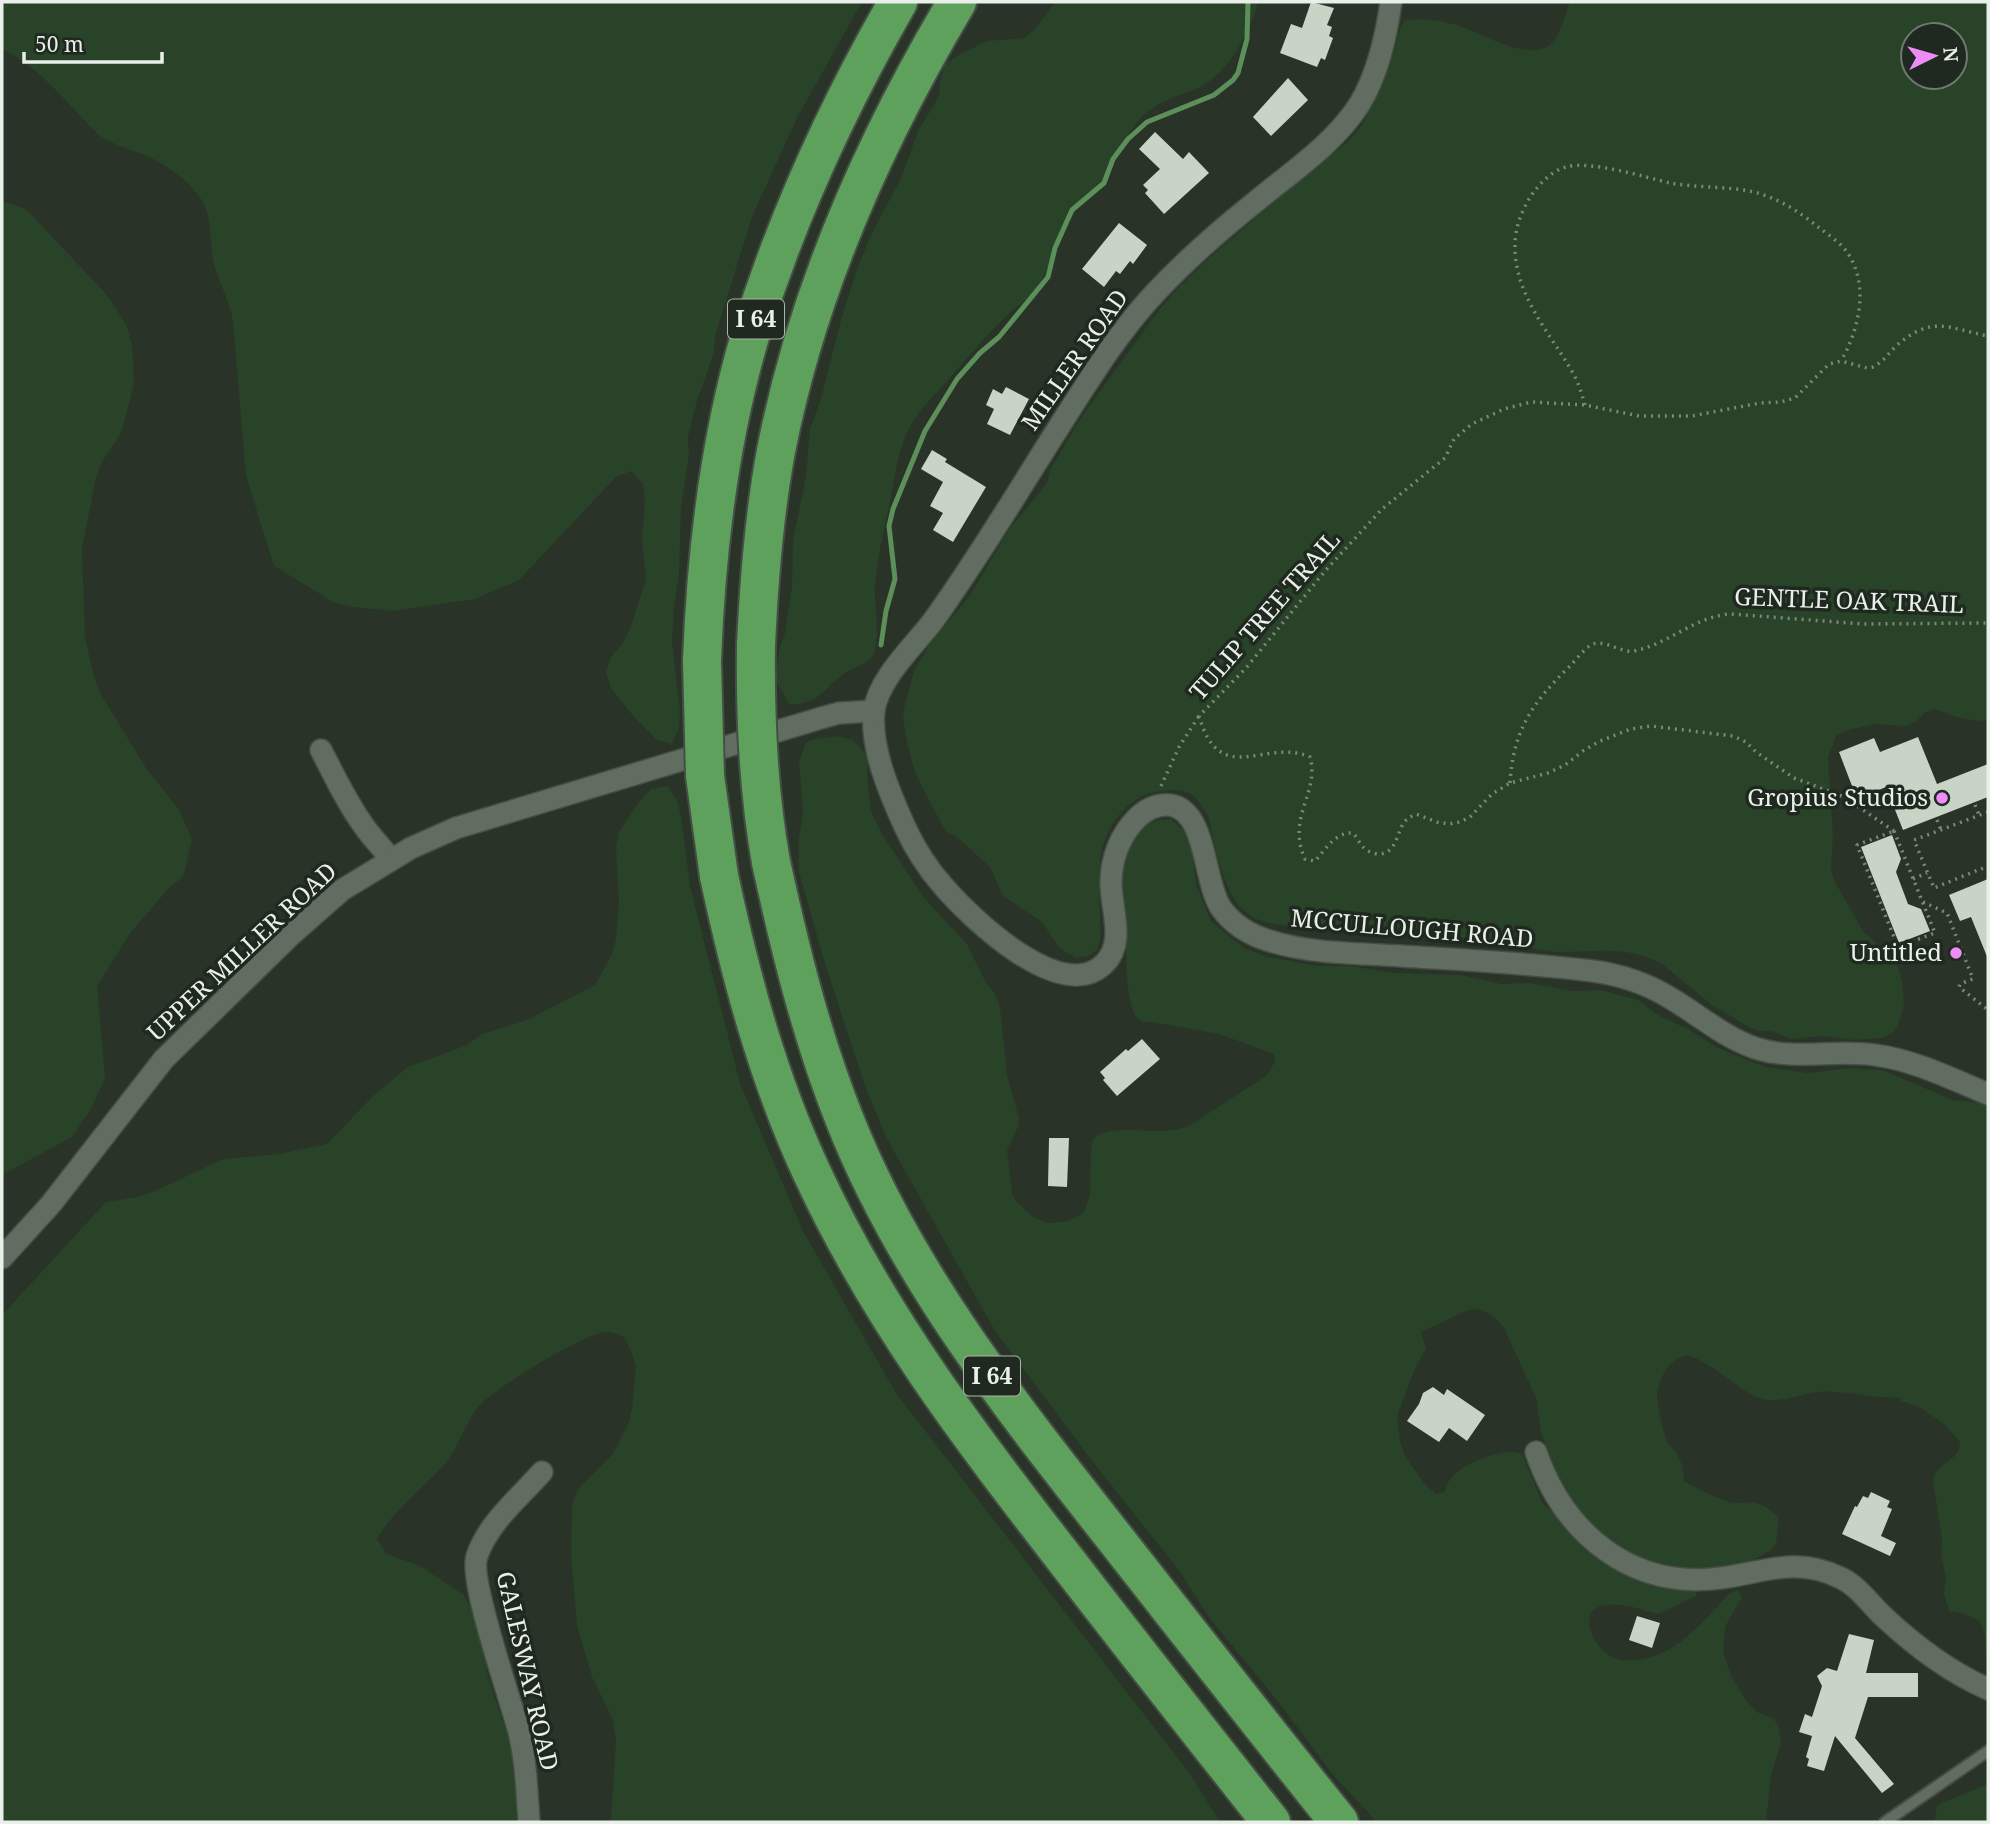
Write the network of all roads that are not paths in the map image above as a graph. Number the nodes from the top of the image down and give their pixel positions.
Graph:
1 (898, 2) edge
2 (957, 2) edge
3 (1391, 2) edge
4 (874, 711) junction
5 (321, 750) dead end
6 (391, 860) junction
7 (1988, 1094) edge
8 (2, 1258) edge
9 (1536, 1452) dead end
10 (542, 1472) dead end
11 (1988, 1689) edge
12 (1988, 1751) edge
13 (529, 1822) edge
14 (1271, 1822) edge
15 (1339, 1822) edge
16 (1885, 1822) edge

1 - 14 highway, I 64, bridge
2 - 15 highway, I 64, bridge
3 - 4 street, MILLER ROAD
4 - 6 street, UPPER MILLER ROAD
4 - 7 street, MCCULLOUGH ROAD
5 - 6 street
6 - 8 street, UPPER MILLER ROAD
9 - 11 street
10 - 13 street, GALESWAY ROAD
12 - 16 lane

